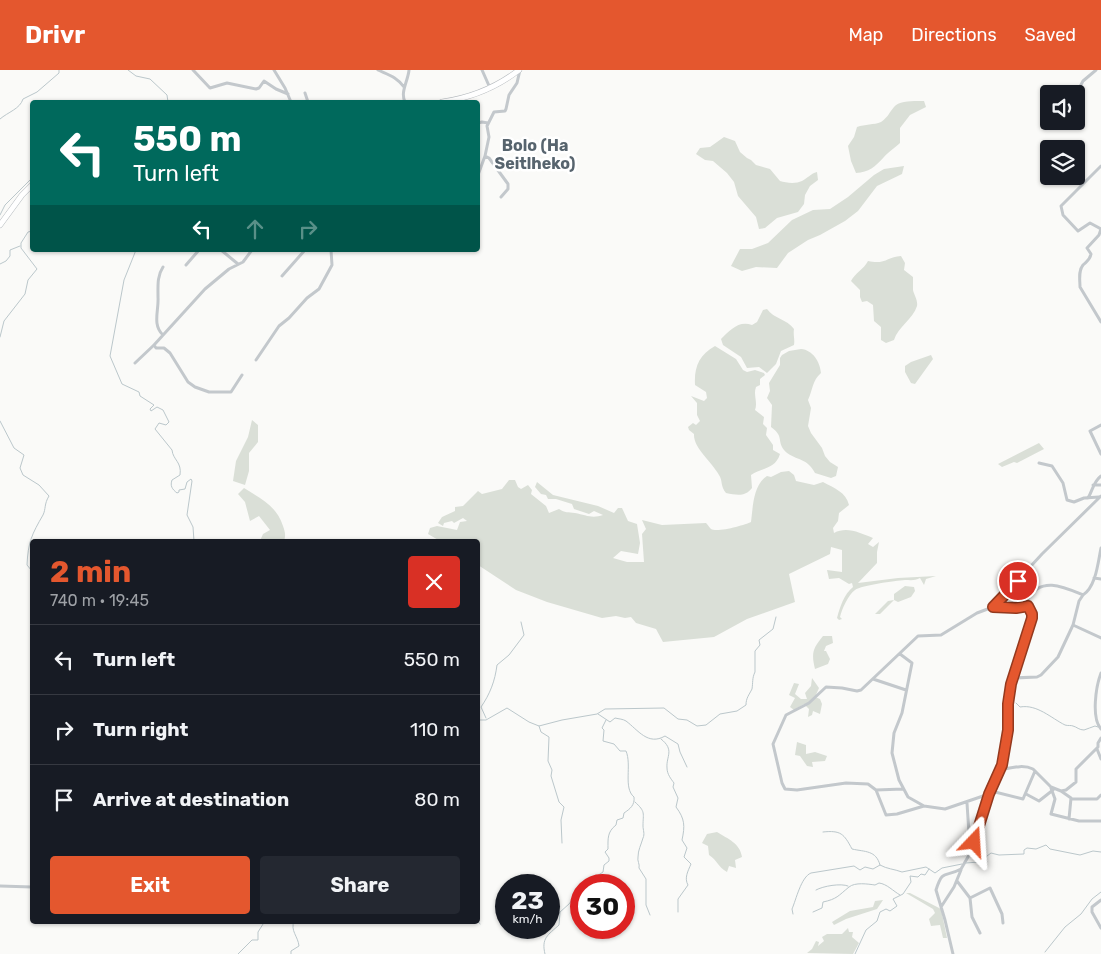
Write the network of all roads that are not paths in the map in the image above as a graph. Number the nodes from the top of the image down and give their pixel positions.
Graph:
1 (193, 70) edge
2 (274, 70) edge
3 (378, 70) edge
4 (409, 70) edge
5 (482, 70) edge
6 (520, 70) edge
7 (1096, 70) edge
8 (1081, 85) edge
9 (404, 88) junction
10 (490, 88) junction
11 (305, 93) dead end
12 (288, 94) junction
13 (290, 100) edge
14 (307, 100) edge
15 (404, 100) edge
16 (452, 100) edge
17 (480, 122) edge
18 (488, 123) junction
19 (485, 156) junction
20 (1101, 166) edge
21 (480, 170) edge
22 (30, 186) edge
23 (501, 197) dead end
24 (0, 225) edge
25 (197, 252) edge
26 (223, 252) edge
27 (250, 252) edge
28 (303, 252) edge
29 (331, 252) edge
30 (238, 264) junction
31 (186, 265) dead end
32 (163, 267) dead end
33 (282, 276) dead end
34 (1101, 322) edge
35 (163, 335) junction
36 (154, 345) junction
37 (256, 360) dead end
38 (135, 363) dead end
39 (242, 375) dead end
40 (1101, 425) edge
41 (1101, 454) edge
42 (1039, 463) dead end
43 (1101, 476) edge
44 (1093, 484) junction
45 (1101, 485) edge
46 (1100, 497) edge
47 (1088, 498) junction
48 (1101, 549) edge
49 (1094, 578) junction
50 (1101, 579) edge
51 (1083, 594) junction
52 (1028, 606) junction
53 (993, 607) junction
54 (1073, 625) junction
55 (1101, 638) edge
56 (900, 654) junction
57 (1101, 673) edge
58 (1013, 678) junction
59 (873, 679) junction
60 (906, 690) junction
61 (1101, 729) edge
62 (1101, 738) edge
63 (1097, 749) junction
64 (1101, 759) edge
65 (1000, 770) junction
66 (1035, 771) junction
67 (903, 789) junction
68 (1052, 789) junction
69 (876, 790) junction
70 (1061, 791) junction
71 (990, 793) junction
72 (1026, 794) junction
73 (1101, 795) edge
74 (908, 797) junction
75 (1072, 799) junction
76 (967, 803) junction
77 (924, 806) junction
78 (910, 809) junction
79 (1070, 819) junction
80 (1101, 821) edge
81 (974, 842) junction
82 (961, 869) junction
83 (957, 881) junction
84 (0, 886) edge
85 (30, 886) edge
86 (970, 898) junction
87 (1101, 900) edge
88 (941, 907) junction
89 (1003, 923) dead end
90 (1101, 928) edge
91 (980, 933) dead end
92 (953, 954) edge

1 - 12 street
2 - 12 street
3 - 9 street
4 - 9 street
5 - 10 street
6 - 10 main road
6 - 18 street
7 - 8 street
9 - 15 street
10 - 16 main road
11 - 14 street
12 - 13 street
17 - 18 street
18 - 19 street
19 - 21 street
19 - 23 street
20 - 34 street
22 - 24 main road
25 - 31 street
26 - 30 street
27 - 30 street
28 - 33 street
29 - 37 street
30 - 35 street
32 - 35 street
35 - 36 street
36 - 38 street
36 - 39 street
40 - 41 street
42 - 47 street
43 - 44 street
44 - 45 street
44 - 47 street
46 - 47 street
46 - 53 street
48 - 49 street
49 - 50 street
49 - 51 street
51 - 52 street
51 - 54 street
52 - 53 street
52 - 58 street
53 - 56 street
54 - 55 street
54 - 58 street
56 - 59 street
56 - 60 street
57 - 61 street
58 - 65 street
59 - 60 street
59 - 69 street
60 - 67 street
62 - 63 street
63 - 64 street
63 - 70 street
65 - 66 street
65 - 71 street
66 - 68 street
66 - 72 street
67 - 69 street
67 - 74 street
68 - 70 street
68 - 72 street
68 - 79 street
69 - 78 street
70 - 75 street
71 - 72 street
71 - 76 street
71 - 81 street
73 - 75 street
74 - 77 street
74 - 78 street
75 - 79 street
76 - 77 street
76 - 81 street
77 - 78 street
79 - 80 street
81 - 82 street
82 - 83 street
82 - 88 street
83 - 86 street
83 - 88 street
84 - 85 street
86 - 89 street
86 - 91 street
87 - 90 street
88 - 92 street

